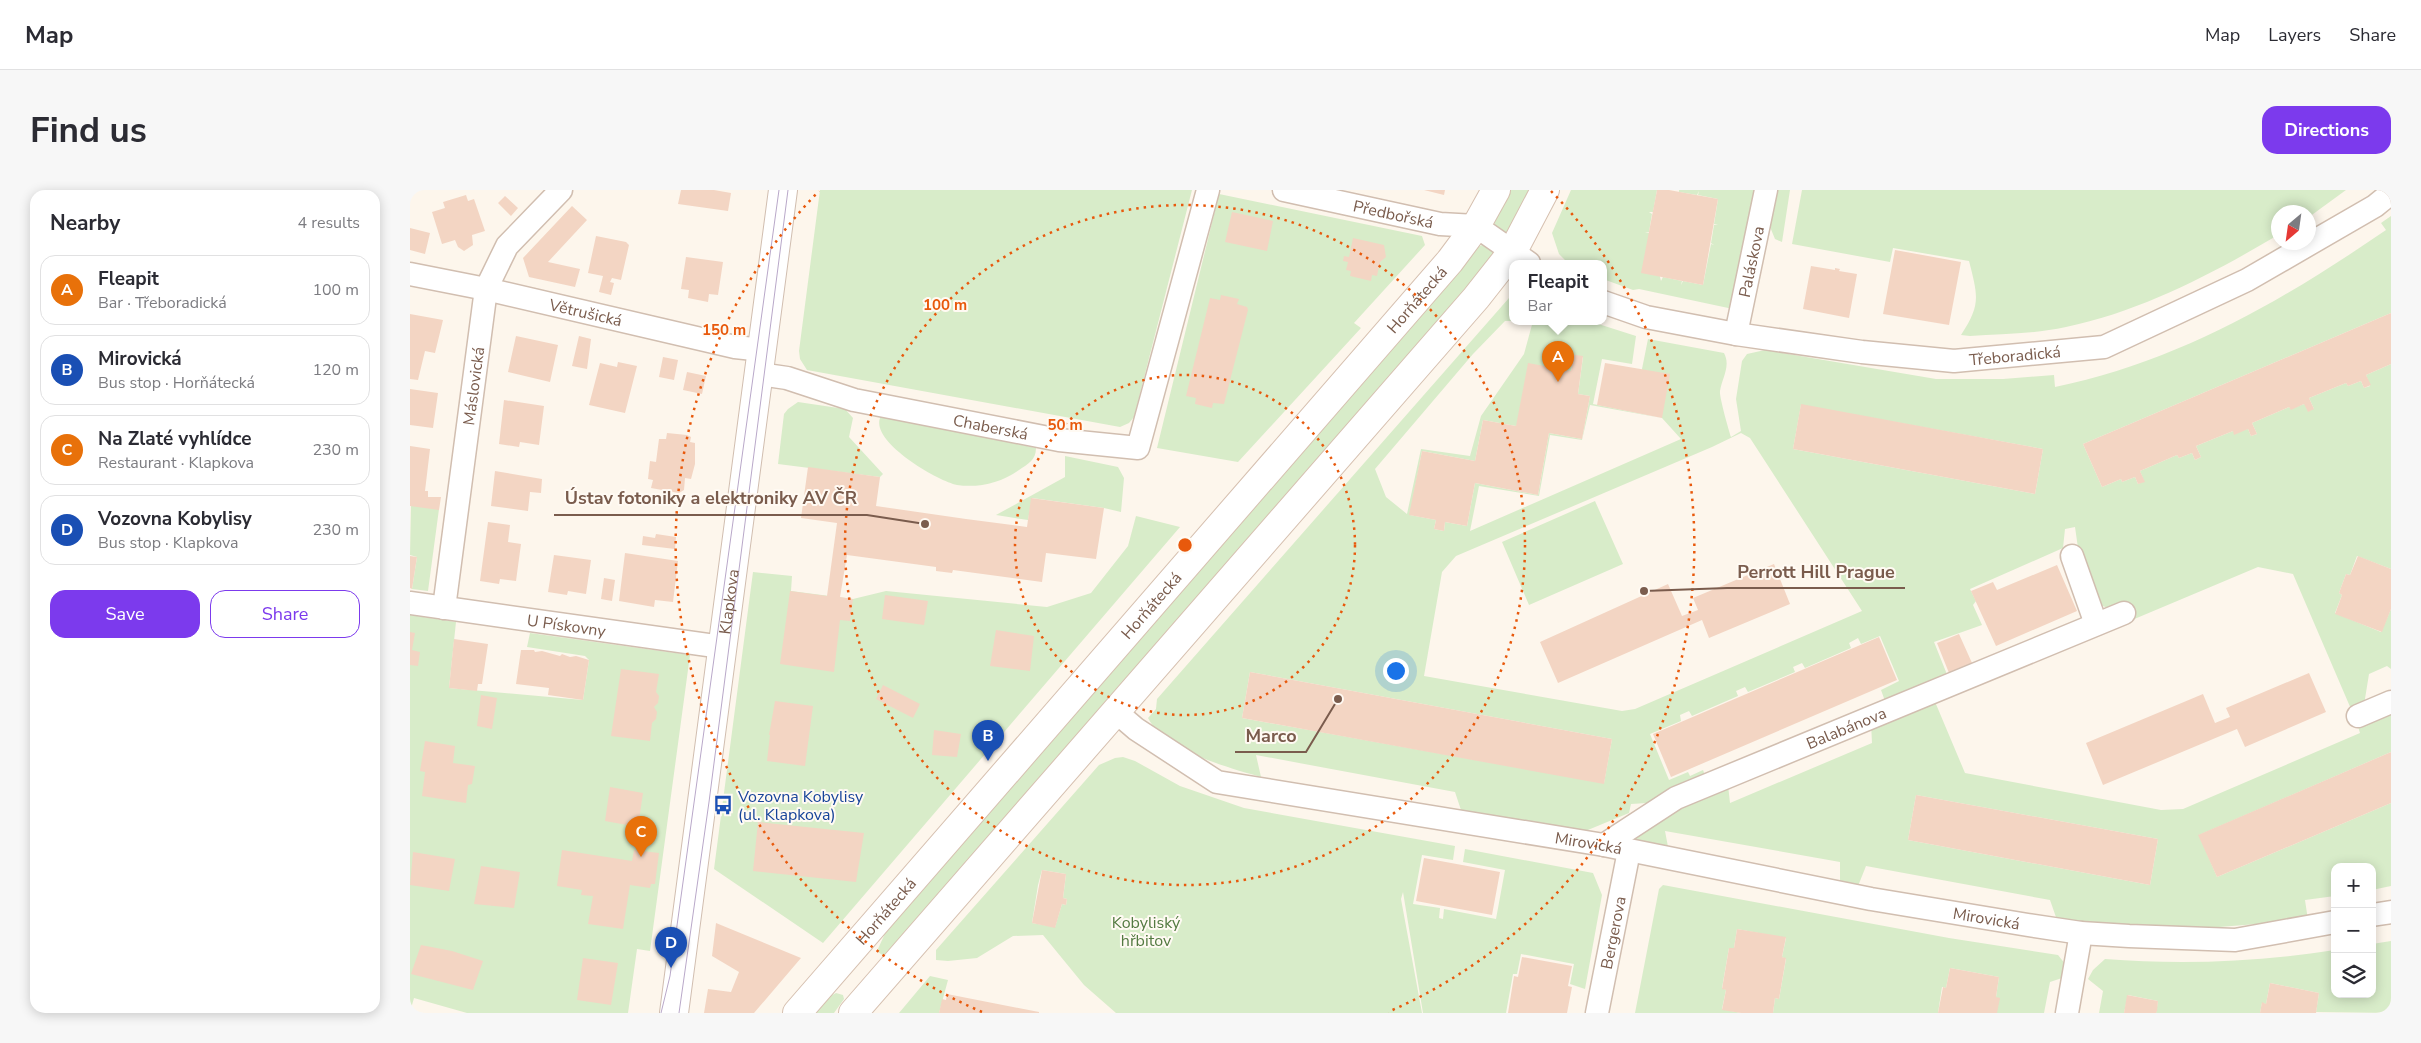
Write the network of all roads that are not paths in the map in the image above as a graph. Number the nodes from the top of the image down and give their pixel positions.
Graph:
1 (561, 190) edge
2 (783, 190) edge
3 (1208, 190) edge
4 (1284, 190) edge
5 (1496, 190) edge
6 (1545, 190) edge
7 (1766, 190) edge
8 (2391, 193) edge
9 (1476, 226) junction
10 (1521, 257) edge
11 (1509, 269) edge
12 (410, 274) edge
13 (486, 289) junction
14 (1607, 303) edge
15 (1736, 334) junction
16 (761, 362) junction
17 (2072, 556) dead end
18 (410, 603) edge
19 (444, 608) junction
20 (2124, 613) dead end
21 (2096, 624) junction
22 (722, 647) junction
23 (2391, 702) edge
24 (1115, 711) junction
25 (2358, 716) dead end
26 (1604, 846) junction
27 (1629, 850) junction
28 (2391, 912) edge
29 (2376, 914) edge
30 (2331, 923) edge
31 (2081, 933) junction
32 (674, 1013) edge
33 (797, 1013) edge
34 (853, 1013) edge
35 (1597, 1013) edge
36 (2067, 1013) edge

1 - 13 street, Máslovická
2 - 16 main road, Klapkova
3 - 16 street, Chaberská
4 - 9 street, Předbořská
5 - 9 main road, Horňátecká
6 - 10 main road
7 - 15 street, Paláskova
8 - 15 street, Třeboradická
9 - 10 street
9 - 33 main road, Horňátecká
11 - 24 main road
12 - 13 street, Větrušická
13 - 16 street, Větrušická
13 - 19 street, Máslovická
14 - 15 street, Třeboradická
16 - 22 main road, Klapkova
17 - 21 street
18 - 19 street, U Pískovny
19 - 22 street, U Pískovny
20 - 21 street, Balabánova
21 - 26 street, Balabánova
22 - 32 main road, Klapkova
23 - 25 street
24 - 26 street, Mirovická
24 - 34 main road
26 - 27 street, Mirovická
27 - 31 street, Mirovická
27 - 35 street, Bergerova
28 - 29 street
30 - 31 street, Mirovická
31 - 36 street

